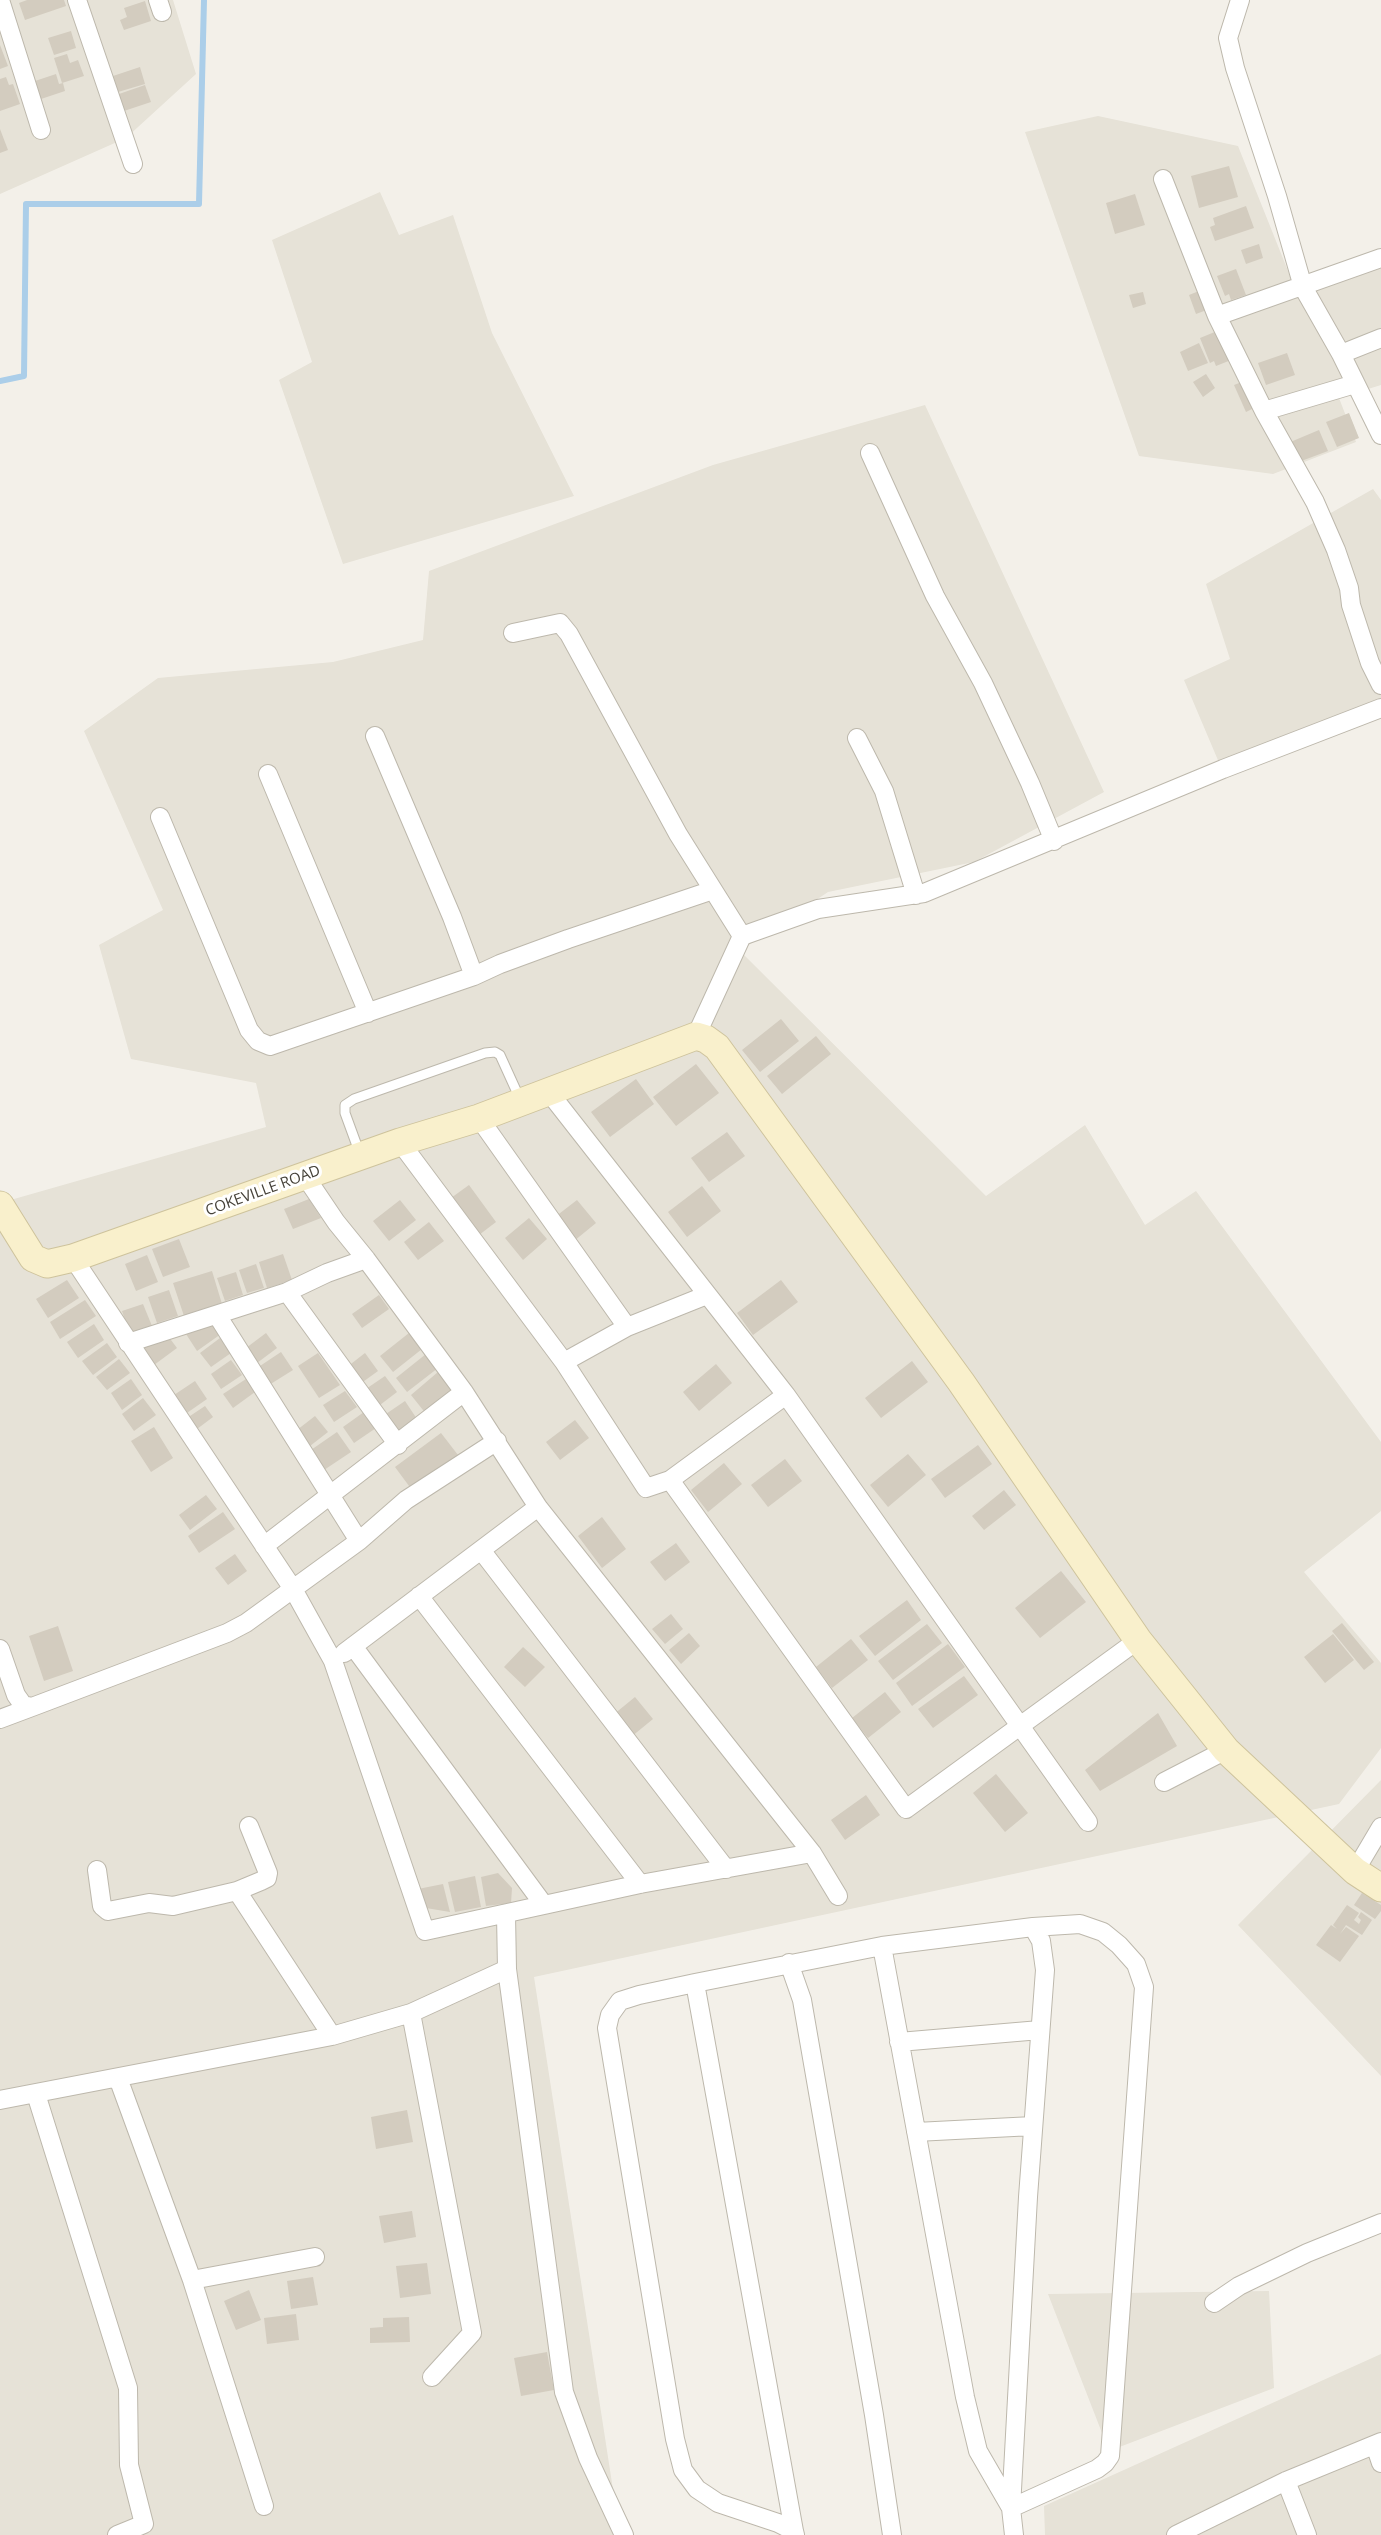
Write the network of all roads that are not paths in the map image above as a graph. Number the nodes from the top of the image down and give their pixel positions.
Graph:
1 (0, 0) edge
2 (76, 0) edge
3 (1240, 0) edge
4 (41, 130) dead end
5 (134, 164) dead end
6 (1163, 180) dead end
7 (1381, 258) edge
8 (1303, 287) junction
9 (1217, 316) junction
10 (1381, 338) edge
11 (1341, 354) junction
12 (1355, 384) junction
13 (1264, 411) junction
14 (1381, 435) edge
15 (870, 453) dead end
16 (513, 633) dead end
17 (1381, 685) edge
18 (1381, 708) edge
19 (375, 736) dead end
20 (857, 738) dead end
21 (268, 774) dead end
22 (160, 817) dead end
23 (1054, 841) junction
24 (713, 890) junction
25 (916, 895) junction
26 (742, 936) junction
27 (474, 976) junction
28 (368, 1013) junction
29 (696, 1036) junction
30 (548, 1091) junction
31 (521, 1101) junction
32 (479, 1118) junction
33 (400, 1142) junction
34 (360, 1156) junction
35 (305, 1176) junction
36 (0, 1205) edge
37 (73, 1258) junction
38 (366, 1258) junction
39 (287, 1292) junction
40 (707, 1295) junction
41 (217, 1315) junction
42 (627, 1327) junction
43 (128, 1343) junction
44 (564, 1362) junction
45 (464, 1392) junction
46 (786, 1395) junction
47 (497, 1441) junction
48 (399, 1444) junction
49 (670, 1480) junction
50 (331, 1496) junction
51 (538, 1507) junction
52 (359, 1540) junction
53 (264, 1546) junction
54 (481, 1550) junction
55 (292, 1589) junction
56 (419, 1596) junction
57 (1138, 1640) junction
58 (353, 1646) junction
59 (0, 1649) edge
60 (333, 1661) junction
61 (32, 1707) junction
62 (0, 1719) edge
63 (1021, 1727) junction
64 (1226, 1750) junction
65 (1164, 1782) dead end
66 (1088, 1822) dead end
67 (249, 1826) dead end
68 (1381, 1827) edge
69 (812, 1853) junction
70 (726, 1869) junction
71 (97, 1870) dead end
72 (1355, 1871) junction
73 (640, 1884) junction
74 (1381, 1888) edge
75 (237, 1891) junction
76 (838, 1896) dead end
77 (544, 1905) junction
78 (506, 1915) junction
79 (1033, 1927) junction
80 (882, 1946) junction
81 (789, 1964) junction
82 (507, 1969) junction
83 (695, 1983) junction
84 (411, 2013) junction
85 (1040, 2030) junction
86 (332, 2036) junction
87 (900, 2042) junction
88 (118, 2078) junction
89 (36, 2094) junction
90 (0, 2100) edge
91 (1033, 2126) junction
92 (916, 2132) junction
93 (1381, 2223) edge
94 (315, 2257) dead end
95 (192, 2280) junction
96 (1214, 2303) dead end
97 (432, 2377) dead end
98 (1378, 2444) edge
99 (1381, 2463) edge
100 (1286, 2481) junction
101 (264, 2506) dead end
102 (1011, 2508) junction
103 (146, 2529) edge
104 (1201, 2530) edge
105 (794, 2533) edge
106 (117, 2535) edge
107 (624, 2535) edge
108 (892, 2535) edge
109 (1014, 2535) edge
110 (1176, 2535) edge
111 (1307, 2535) edge

1 - 4 street
2 - 5 street
3 - 8 street
6 - 9 street
7 - 8 street
8 - 9 street
8 - 11 street
9 - 13 street
10 - 11 street
11 - 12 street
12 - 13 street
12 - 14 street
13 - 17 street
15 - 23 street
16 - 24 street
18 - 23 street
19 - 27 street
20 - 25 street
21 - 28 street
22 - 28 street
23 - 25 street
24 - 26 street
24 - 27 street
25 - 26 street
26 - 29 street
27 - 28 street
29 - 30 street, COKEVILLE ROAD
29 - 57 street
30 - 31 street, COKEVILLE ROAD
30 - 40 street
31 - 32 street, COKEVILLE ROAD
31 - 34 lane
32 - 33 street, COKEVILLE ROAD
32 - 42 street
33 - 34 street, COKEVILLE ROAD
33 - 44 street
34 - 35 street, COKEVILLE ROAD
35 - 37 street, COKEVILLE ROAD
35 - 38 street
36 - 37 street, COKEVILLE ROAD
37 - 43 street
38 - 39 street
38 - 45 street
39 - 41 street
39 - 48 street
40 - 42 street
40 - 46 street
41 - 43 street
41 - 50 street
42 - 44 street
43 - 53 street
44 - 49 street
45 - 47 street
45 - 48 street
46 - 49 street
46 - 63 street
47 - 51 street
47 - 52 street
48 - 50 street
49 - 63 street
50 - 52 street
50 - 53 street
51 - 54 street
51 - 69 street
52 - 55 street
53 - 55 street
54 - 56 street
54 - 70 street
55 - 60 street
55 - 61 street
56 - 58 street
56 - 73 street
57 - 63 street
57 - 64 street
58 - 60 street
58 - 77 street
59 - 61 street
60 - 78 street
61 - 62 street
63 - 66 street
64 - 65 street
64 - 72 street
67 - 75 street
68 - 72 street
69 - 70 street
69 - 76 street
70 - 73 street
71 - 75 street
72 - 74 street
73 - 77 street
75 - 86 street
77 - 78 street
78 - 82 street
79 - 80 street
79 - 85 street
79 - 102 street
80 - 81 street
80 - 87 street
81 - 83 street
81 - 108 street
82 - 84 street
82 - 107 street
83 - 105 street
83 - 105 street
84 - 86 street
84 - 97 street
85 - 87 street
85 - 91 street
86 - 88 street
87 - 92 street
88 - 89 street
88 - 95 street
89 - 90 street
89 - 103 street
91 - 92 street
91 - 102 street
92 - 102 street
93 - 96 street
94 - 95 street
95 - 101 street
98 - 99 street
98 - 100 street
100 - 104 street
100 - 111 street
102 - 109 street
103 - 106 street
104 - 110 street

